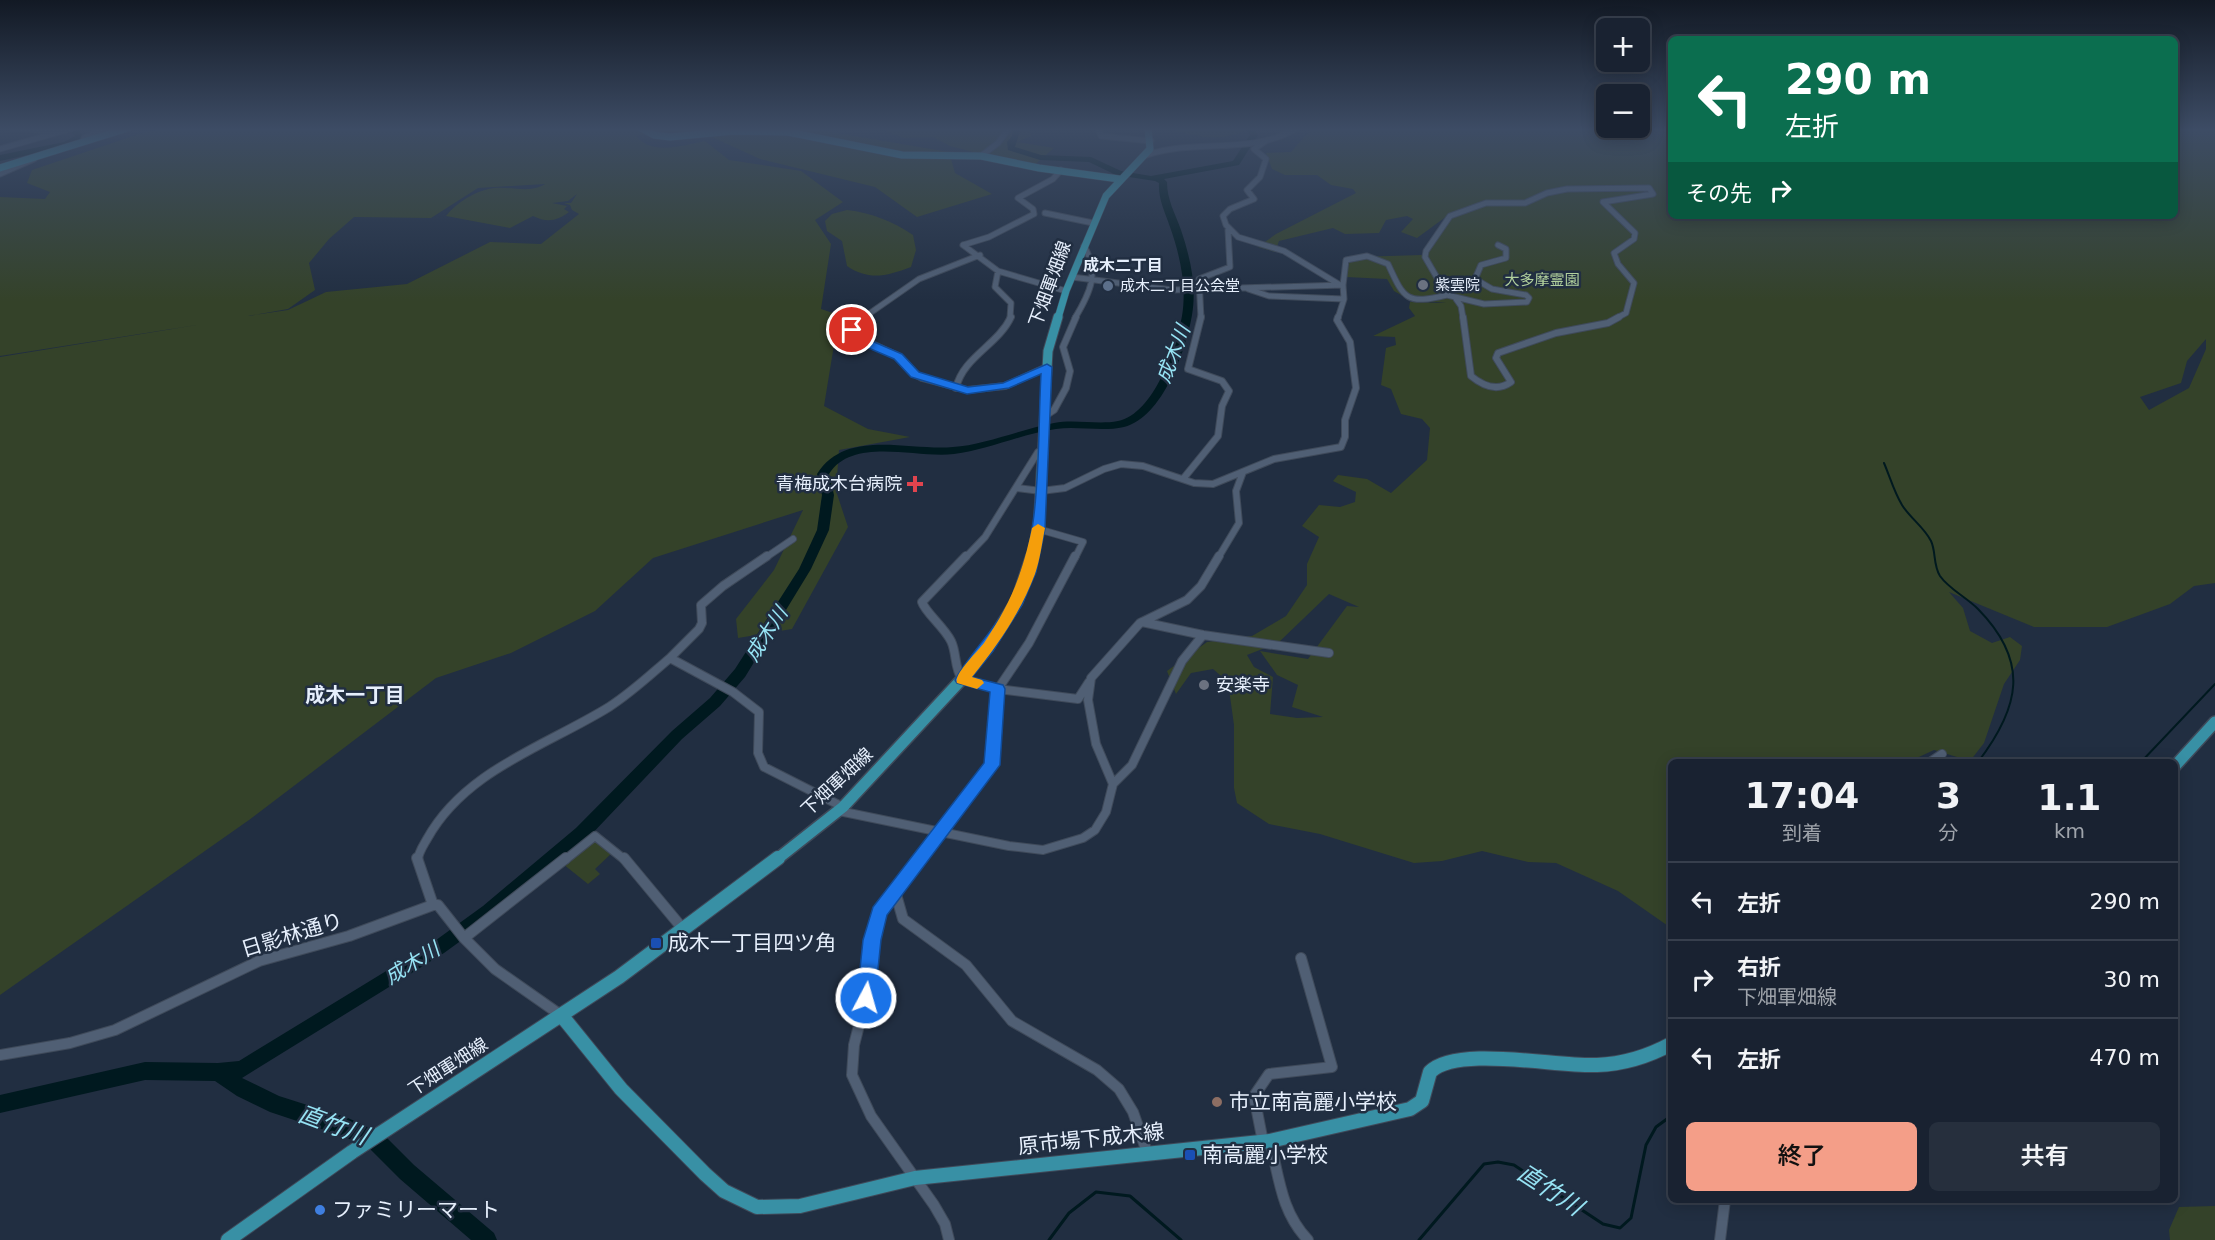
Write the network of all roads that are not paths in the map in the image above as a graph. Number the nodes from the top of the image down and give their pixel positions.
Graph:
1 (1038, 186) edge
2 (1114, 186) edge
3 (1251, 186) edge
4 (1045, 213) dead end
5 (1093, 224) junction
6 (1228, 230) junction
7 (1497, 245) dead end
8 (1084, 246) junction
9 (980, 255) junction
10 (998, 271) junction
11 (1072, 277) junction
12 (1092, 279) junction
13 (1342, 285) junction
14 (1245, 287) junction
15 (1199, 289) junction
16 (1066, 291) junction
17 (1447, 295) junction
18 (1344, 299) junction
19 (1456, 299) junction
20 (1047, 367) junction
21 (956, 388) junction
22 (1045, 416) junction
23 (1043, 450) junction
24 (1243, 472) junction
25 (1183, 479) junction
26 (1017, 488) junction
27 (1040, 492) junction
28 (1038, 529) junction
29 (793, 539) dead end
30 (1142, 622) junction
31 (1203, 635) junction
32 (1329, 653) dead end
33 (670, 658) junction
34 (1091, 678) junction
35 (962, 680) junction
36 (998, 689) junction
37 (2215, 722) edge
38 (1942, 754) dead end
39 (1934, 759) edge
40 (2178, 763) edge
41 (1113, 784) junction
42 (841, 809) junction
43 (942, 831) junction
44 (895, 891) junction
45 (433, 904) junction
46 (683, 929) junction
47 (463, 938) junction
48 (1301, 958) dead end
49 (562, 1016) junction
50 (1668, 1046) edge
51 (0, 1055) edge
52 (1266, 1142) junction
53 (1148, 1155) junction
54 (915, 1178) junction
55 (1725, 1203) edge
56 (228, 1240) edge
57 (949, 1240) edge
58 (1308, 1240) edge
59 (1720, 1240) edge

1 - 9 street
2 - 5 main road, 下畑軍畑線
3 - 6 street
4 - 5 street
5 - 8 main road, 下畑軍畑線
6 - 13 street
6 - 15 street
7 - 19 street
8 - 11 main road, 下畑軍畑線
8 - 12 street
9 - 10 street
9 - 21 street
10 - 16 street
10 - 21 street
11 - 12 street
11 - 16 main road, 下畑軍畑線
12 - 15 street
12 - 22 street
13 - 14 street
13 - 17 street
13 - 18 street
14 - 15 street
14 - 18 street
15 - 25 street
16 - 20 main road, 下畑軍畑線
17 - 19 street
17 - 19 street
18 - 24 street
20 - 21 street
20 - 22 main road, 下畑軍畑線
22 - 23 main road, 下畑軍畑線
23 - 26 street
23 - 27 main road, 下畑軍畑線
24 - 25 street
24 - 30 street
25 - 27 street
26 - 27 street
26 - 35 street
27 - 28 main road, 下畑軍畑線
28 - 35 main road, 下畑軍畑線
28 - 36 street
29 - 33 street
30 - 31 street
30 - 34 street
31 - 32 street
31 - 41 street
33 - 42 street
33 - 45 street
34 - 36 street
34 - 41 street
35 - 36 street
35 - 42 main road, 下畑軍畑線
36 - 43 street
37 - 40 main road
38 - 39 street
41 - 43 street
42 - 43 street
42 - 46 main road, 下畑軍畑線
43 - 44 street
44 - 53 street
44 - 54 street
45 - 47 street
45 - 51 street, 日影林通り
46 - 47 street
46 - 49 main road, 下畑軍畑線
47 - 49 street
48 - 52 street
49 - 54 main road, 原市場下成木線
49 - 56 main road, 下畑軍畑線
50 - 52 main road, 原市場下成木線
52 - 53 main road, 原市場下成木線
52 - 58 street
53 - 54 main road, 原市場下成木線
54 - 57 street
55 - 59 street

